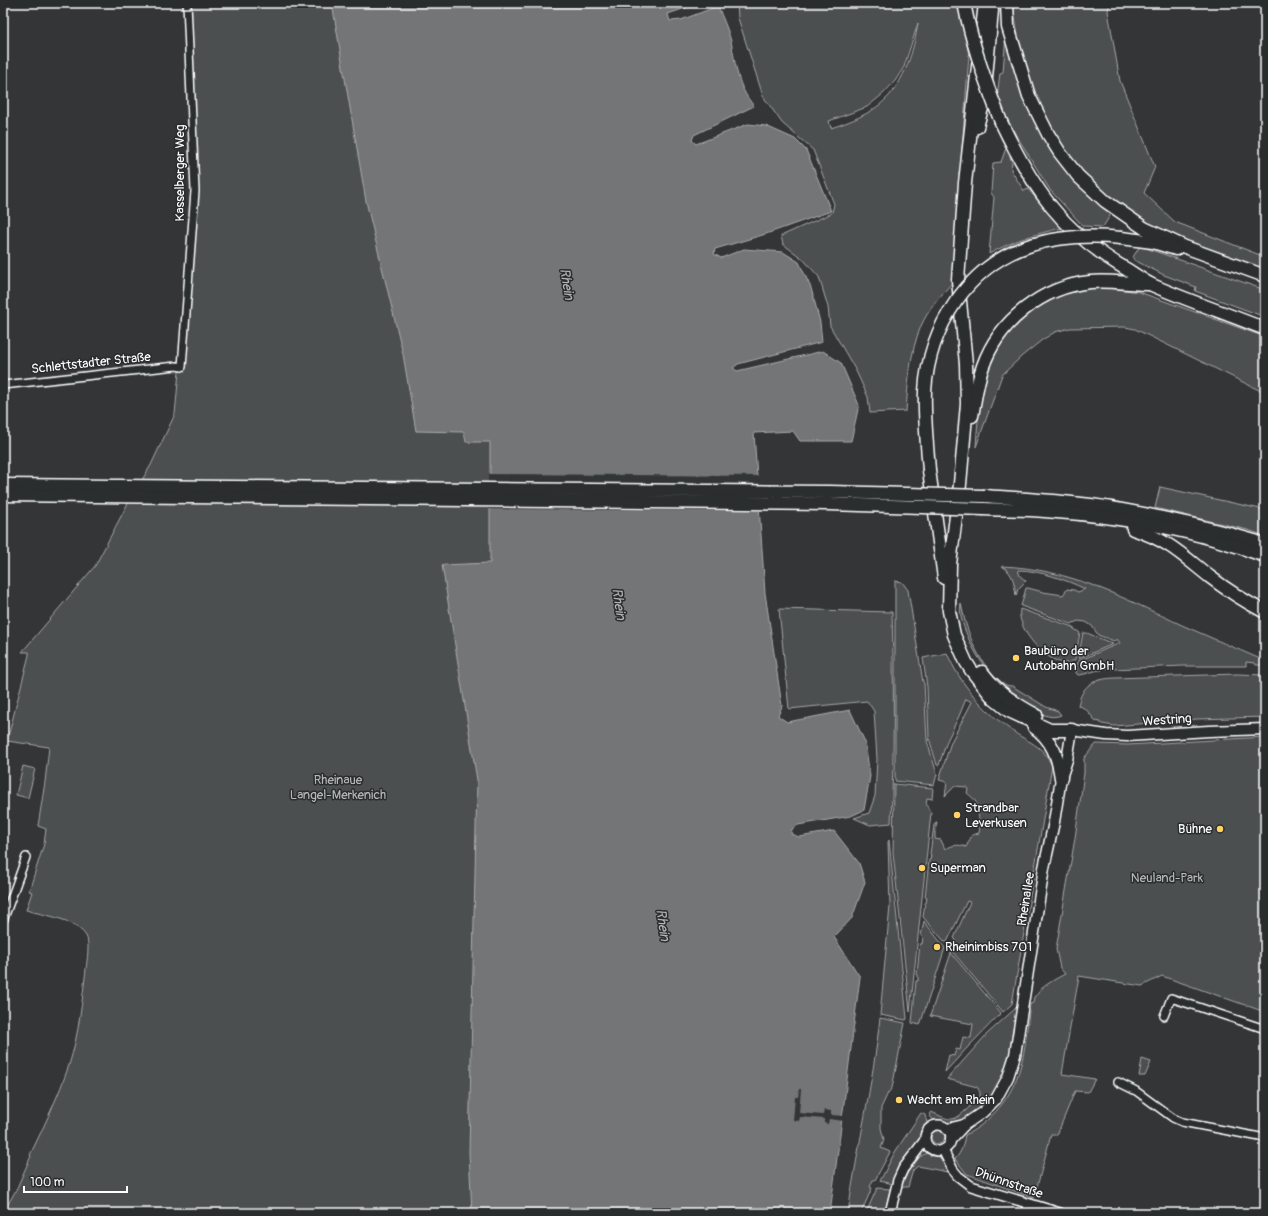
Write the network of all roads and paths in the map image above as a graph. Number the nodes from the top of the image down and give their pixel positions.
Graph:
1 (187, 3) edge
2 (964, 3) edge
3 (985, 3) edge
4 (993, 3) edge
5 (1007, 3) edge
6 (1265, 276) edge
7 (1151, 284) junction
8 (1265, 329) edge
9 (182, 367) joint
10 (3, 385) edge
11 (971, 424) junction
12 (3, 486) edge
13 (3, 495) edge
14 (1088, 515) junction
15 (1265, 544) edge
16 (1265, 556) edge
17 (949, 611) junction
18 (1265, 612) edge
19 (1017, 714) junction
20 (1265, 729) edge
21 (1072, 730) junction
22 (1061, 778) junction
23 (26, 857) dead end
24 (3, 920) edge
25 (1164, 1016) dead end
26 (1265, 1029) edge
27 (1118, 1082) dead end
28 (964, 1126) junction
29 (947, 1129) junction
30 (1265, 1138) edge
31 (951, 1139) junction
32 (927, 1144) junction
33 (944, 1150) junction
34 (1026, 1209) edge
35 (890, 1213) edge
36 (1060, 1213) edge

1 - 9 street, Kasselberger Weg
2 - 7 highway, bridge
3 - 17 highway
4 - 11 highway
5 - 6 highway
6 - 17 highway, bridge
7 - 8 highway
7 - 11 highway
9 - 10 street, Schlettstadter Straße
11 - 21 highway
12 - 15 highway, bridge
13 - 14 highway, bridge
14 - 16 highway
14 - 18 highway
17 - 19 highway
19 - 21 highway
19 - 22 highway
20 - 21 main road, Westring
21 - 22 main road, Rheinallee
22 - 28 main road, Rheinallee
23 - 24 street
25 - 26 street
27 - 30 street
28 - 29 main road, Rheinallee
28 - 31 main road, Rheinallee
29 - 31 main road
29 - 32 main road, Rheinallee
31 - 33 main road, Rheinallee
32 - 33 main road
32 - 35 main road, Rheinallee
33 - 34 main road, Dhünnstraße
34 - 36 main road, Dhünnstraße

